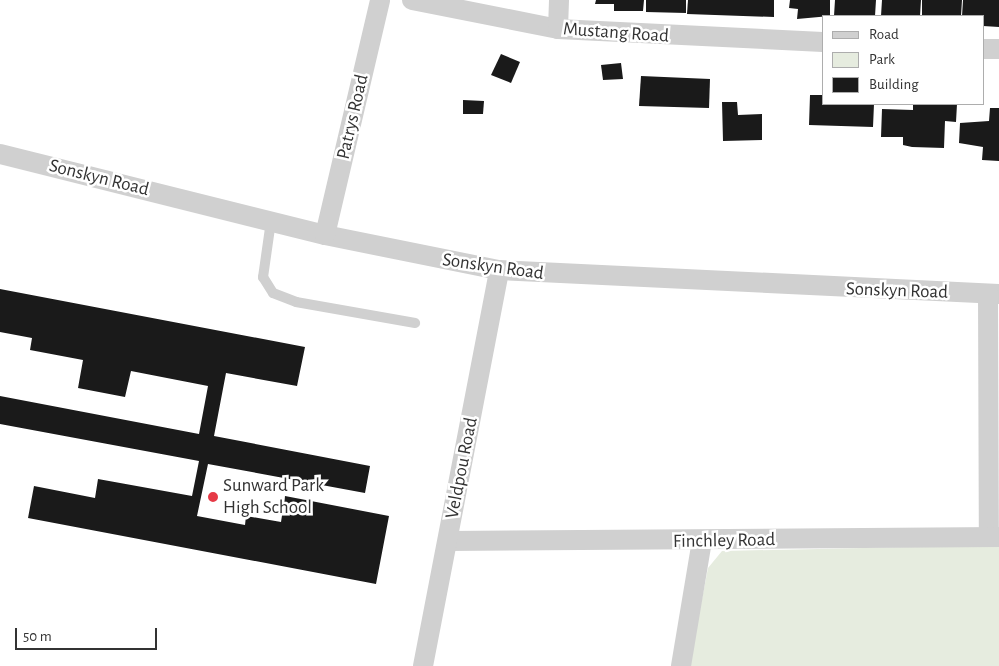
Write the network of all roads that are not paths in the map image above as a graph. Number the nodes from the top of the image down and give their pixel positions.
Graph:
1 (380, 0) edge
2 (412, 0) edge
3 (559, 0) edge
4 (558, 29) junction
5 (822, 42) edge
6 (984, 49) edge
7 (999, 49) edge
8 (0, 154) edge
9 (272, 221) junction
10 (325, 235) junction
11 (499, 270) junction
12 (994, 294) edge
13 (415, 323) dead end
14 (994, 537) edge
15 (702, 541) junction
16 (448, 542) junction
17 (423, 666) edge
18 (680, 666) edge

1 - 10 street, Patrys Road
2 - 4 street, Mustang Road
3 - 4 street
4 - 5 street, Mustang Road
6 - 7 street
8 - 9 street, Sonskyn Road
9 - 10 street, Sonskyn Road
9 - 13 lane
10 - 11 street, Sonskyn Road
11 - 12 street, Sonskyn Road
11 - 16 street, Veldpou Road
12 - 14 street
14 - 15 street, Finchley Road
15 - 16 street, Finchley Road
15 - 18 street
16 - 17 street, Veldpou Road

